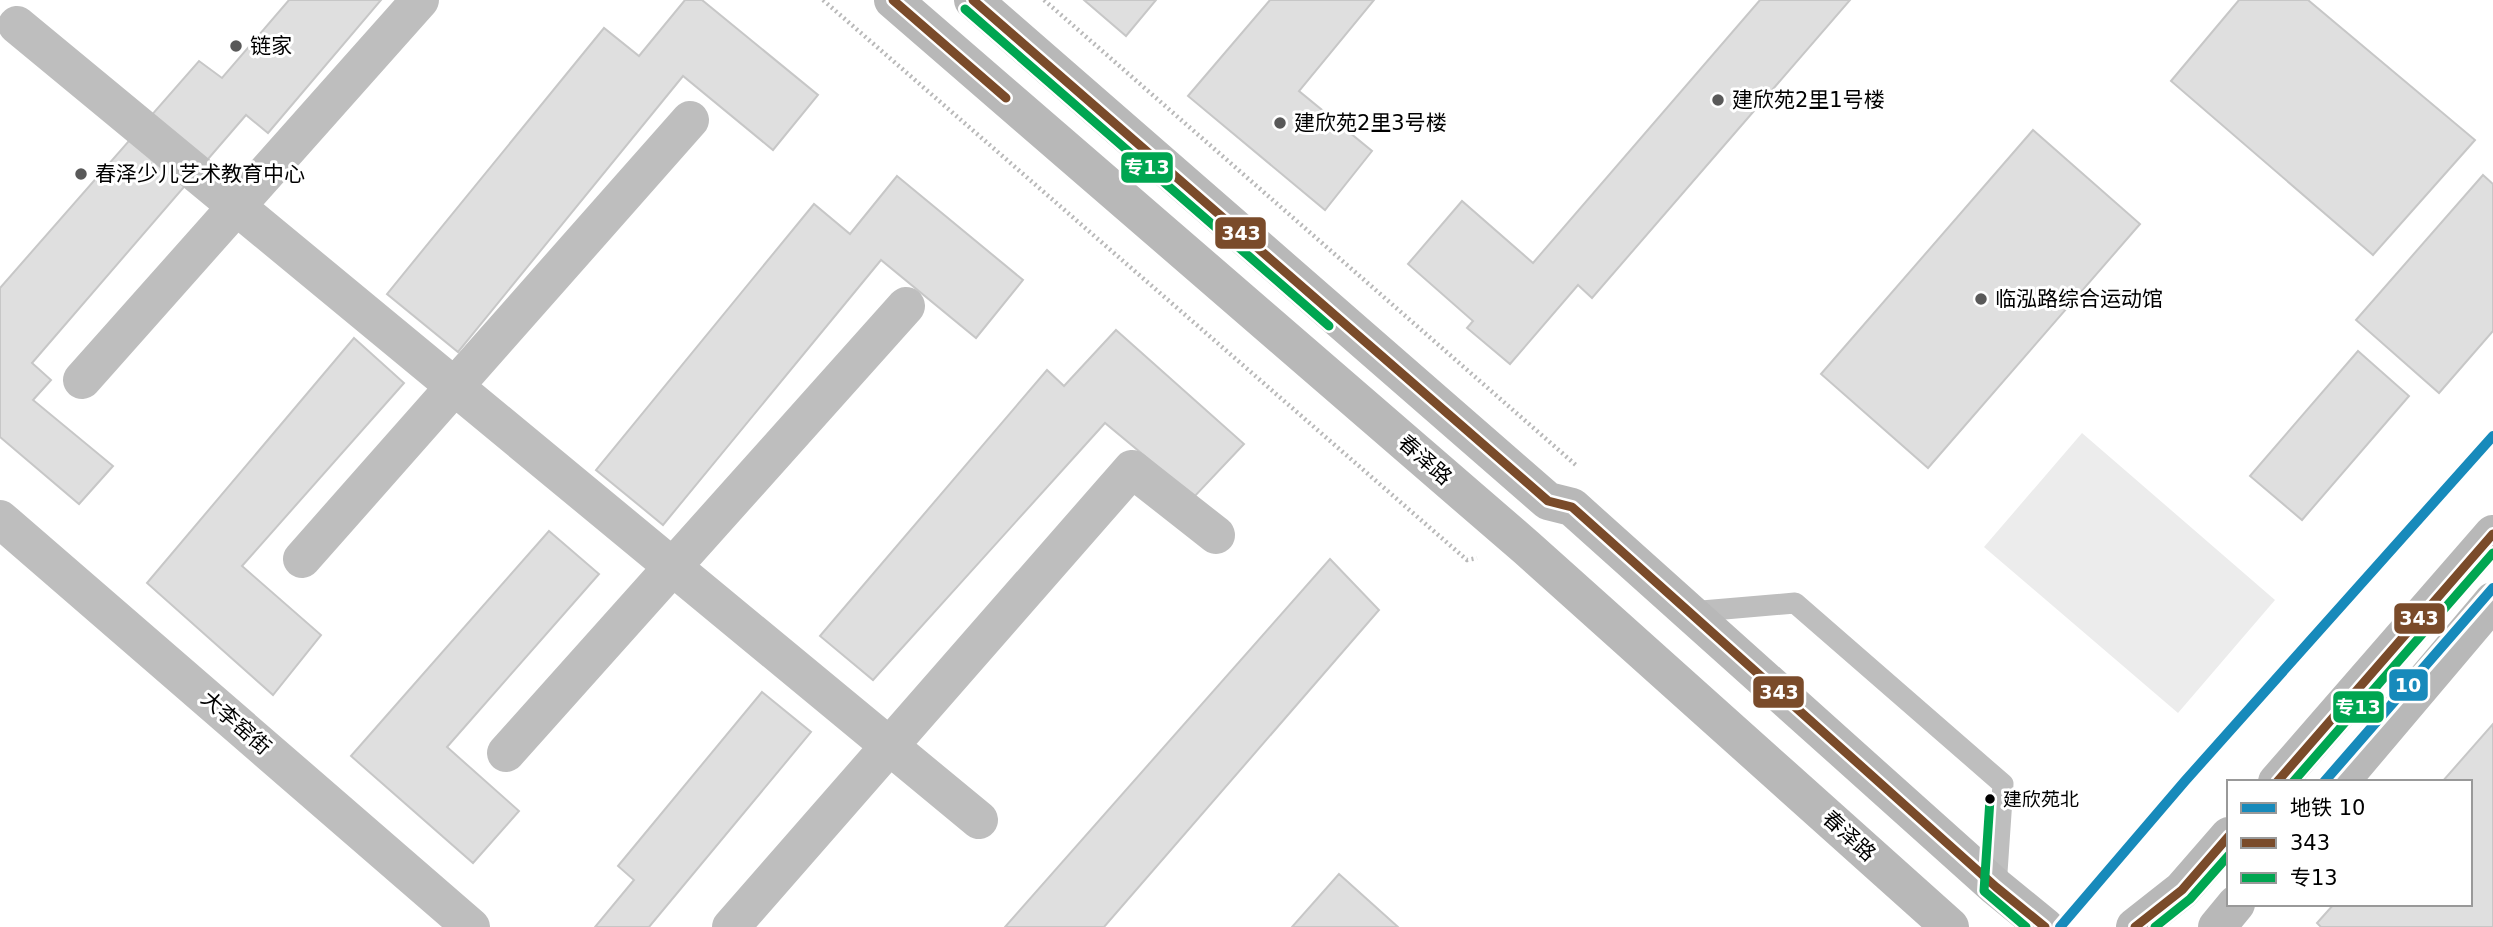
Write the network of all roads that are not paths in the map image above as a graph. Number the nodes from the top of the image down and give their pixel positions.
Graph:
1 (420, 0) edge
2 (893, 0) edge
3 (973, 0) edge
4 (18, 23) edge
5 (690, 120) dead end
6 (235, 205) junction
7 (906, 306) dead end
8 (82, 380) dead end
9 (454, 386) junction
10 (0, 519) edge
11 (2493, 534) edge
12 (1216, 535) dead end
13 (302, 559) dead end
14 (672, 566) junction
15 (2493, 601) edge
16 (1689, 612) junction
17 (889, 747) junction
18 (506, 753) dead end
19 (2279, 780) edge
20 (2342, 780) edge
21 (979, 820) dead end
22 (2227, 838) edge
23 (1996, 887) junction
24 (2234, 906) edge
25 (471, 927) edge
26 (731, 927) edge
27 (1950, 927) edge
28 (2045, 927) edge
29 (2135, 927) edge
30 (2217, 927) edge

1 - 6 street
2 - 27 street, 春泽路
3 - 16 street
4 - 6 street
5 - 9 street
6 - 8 street
6 - 9 street
7 - 14 street
9 - 13 street
9 - 14 street
10 - 25 street, 大李窑街
11 - 19 street
12 - 17 street
14 - 17 street
14 - 18 street
15 - 20 street
16 - 23 street
16 - 23 lane
17 - 21 street
17 - 26 street
22 - 29 street
23 - 28 street
24 - 30 street

